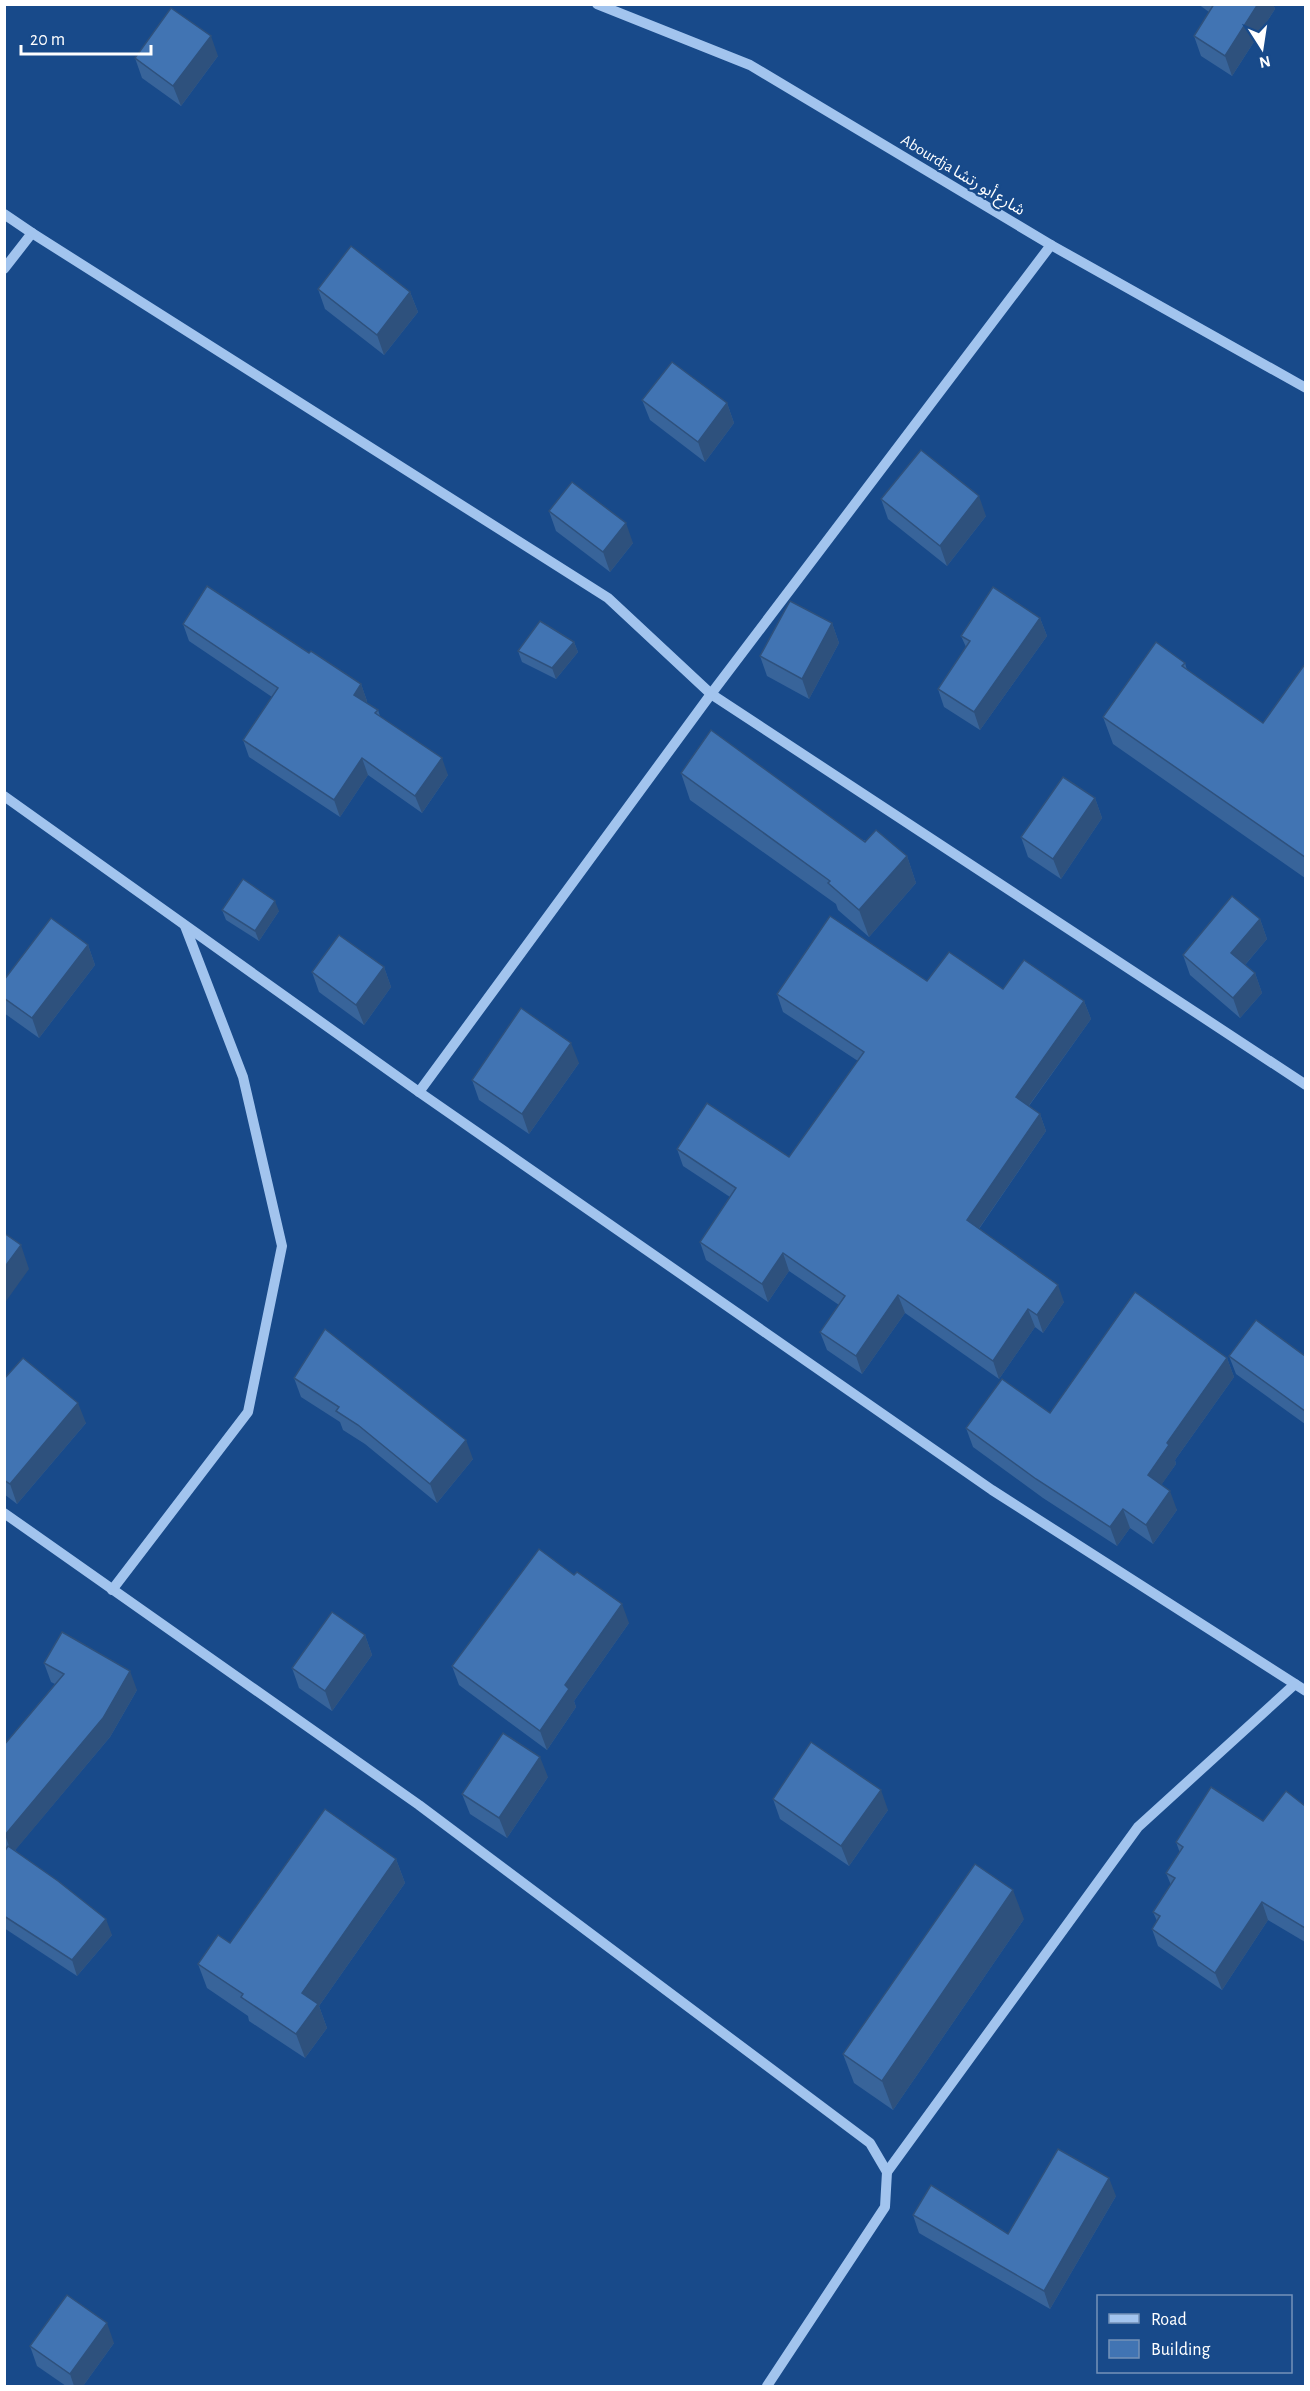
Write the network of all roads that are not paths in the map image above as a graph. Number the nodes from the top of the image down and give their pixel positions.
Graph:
1 (597, 4) edge
2 (4, 214) edge
3 (32, 233) junction
4 (1051, 245) junction
5 (4, 269) edge
6 (1305, 388) edge
7 (711, 694) junction
8 (4, 796) edge
9 (185, 926) junction
10 (1305, 1085) edge
11 (419, 1092) junction
12 (4, 1513) edge
13 (112, 1590) junction
14 (1295, 1684) junction
15 (1305, 1691) edge
16 (887, 2172) junction
17 (768, 2386) edge

1 - 4 street, Abourdja شارع أبو رتشا
2 - 3 street
3 - 5 street
3 - 7 street
4 - 6 street, Abourdja شارع أبو رتشا
4 - 7 street
7 - 10 street
7 - 11 street
8 - 9 street
9 - 11 street
9 - 13 street
11 - 14 street
12 - 13 street
13 - 16 street
14 - 15 street
14 - 16 street
16 - 17 street

